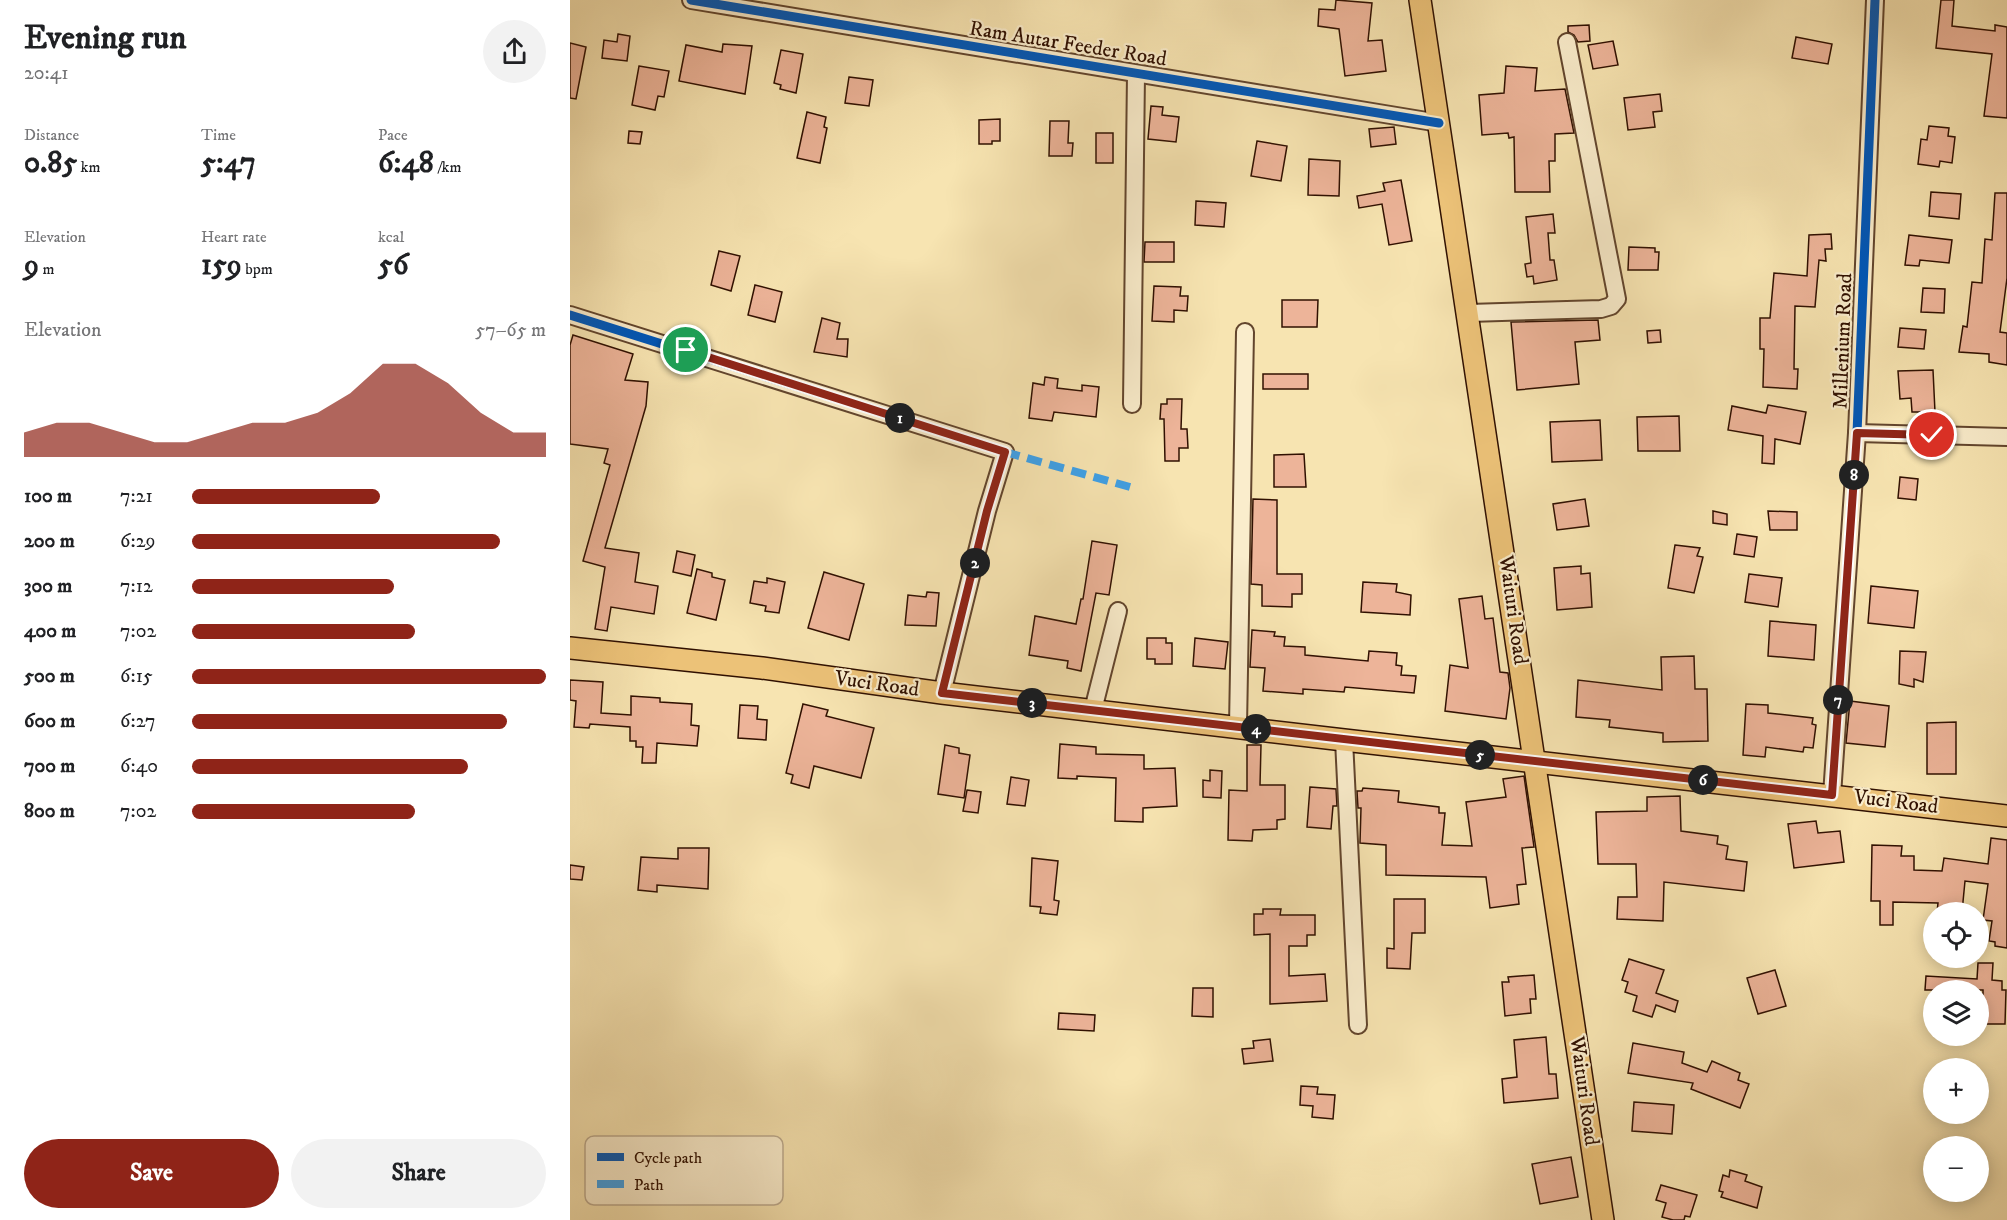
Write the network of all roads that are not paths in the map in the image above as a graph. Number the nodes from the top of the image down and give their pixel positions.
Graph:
1 (691, 0) edge
2 (1420, 0) edge
3 (1875, 0) edge
4 (1568, 42) dead end
5 (1136, 74) junction
6 (1439, 123) junction
7 (1469, 313) junction
8 (570, 315) edge
9 (1245, 332) dead end
10 (1132, 404) dead end
11 (1857, 433) junction
12 (2007, 437) edge
13 (1118, 611) dead end
14 (570, 648) edge
15 (942, 693) junction
16 (1093, 710) junction
17 (1238, 726) junction
18 (1344, 741) junction
19 (1536, 761) junction
20 (1832, 795) junction
21 (2007, 816) edge
22 (1358, 1026) dead end
23 (1603, 1220) edge

1 - 5 street, Ram Autar Feeder Road
2 - 6 main road, Waituri Road
3 - 11 street, Millenium Road
4 - 7 street
5 - 6 street, Ram Autar Feeder Road
5 - 10 street
6 - 7 main road, Waituri Road
7 - 19 main road, Waituri Road
8 - 15 street
9 - 17 street
11 - 12 street, Millenium Road
11 - 20 street, Millenium Road
13 - 16 street
14 - 15 main road, Vuci Road
15 - 16 main road, Vuci Road
16 - 17 main road, Vuci Road
17 - 18 main road, Vuci Road
18 - 19 main road, Vuci Road
18 - 22 street
19 - 20 main road, Vuci Road
19 - 23 main road, Waituri Road
20 - 21 main road, Vuci Road

